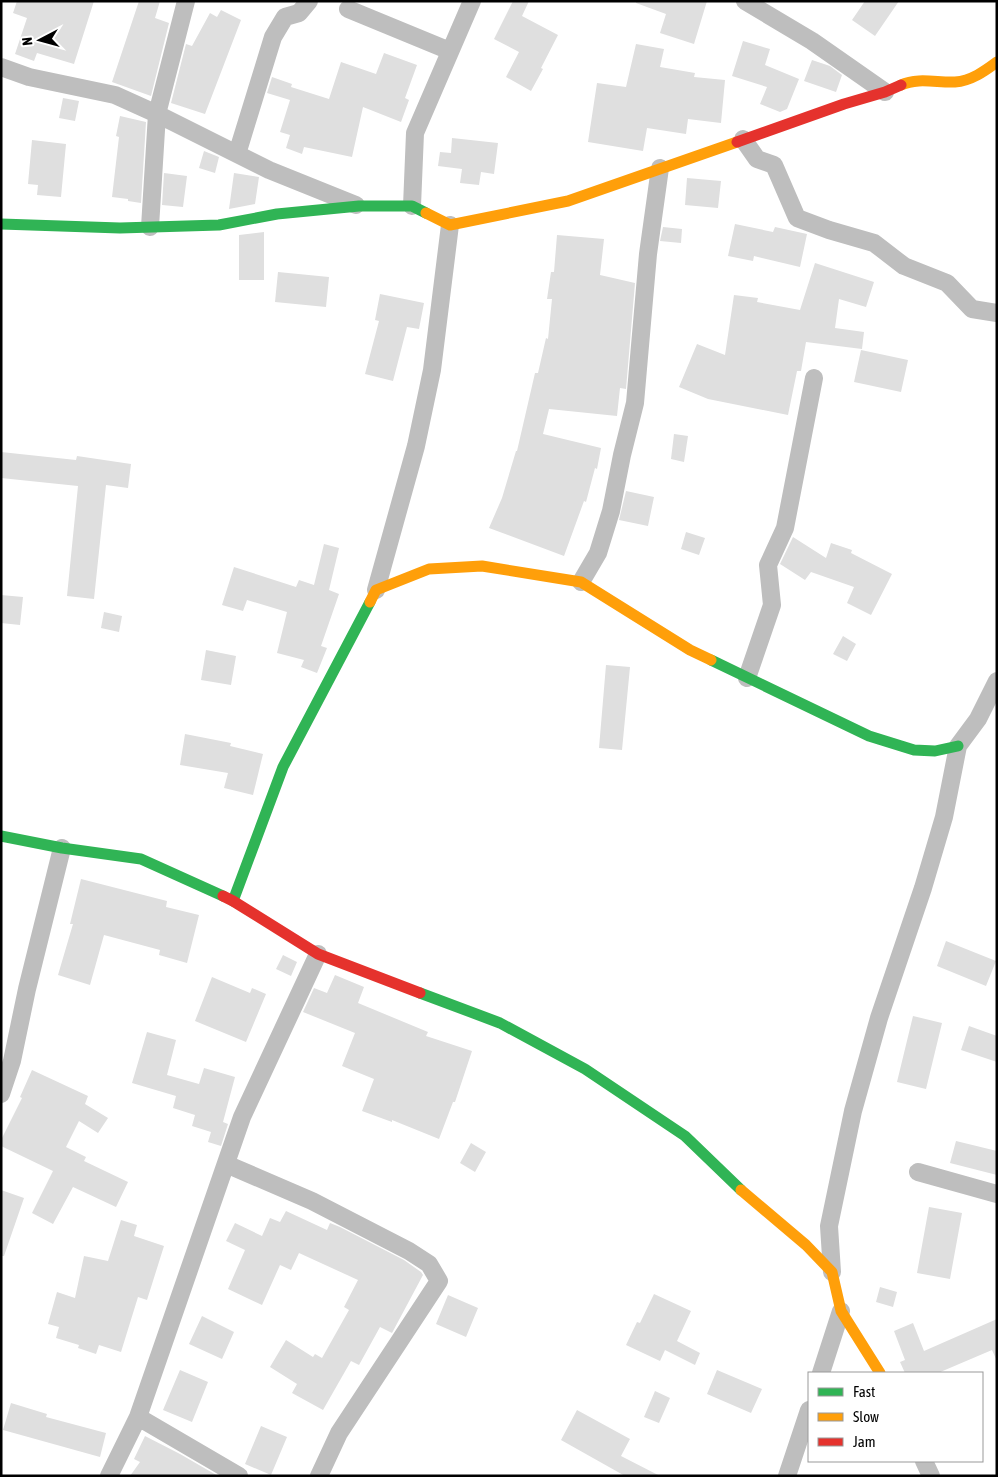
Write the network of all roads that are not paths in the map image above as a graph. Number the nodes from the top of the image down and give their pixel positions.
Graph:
1 (186, 1) edge
2 (309, 1) edge
3 (472, 1) edge
4 (745, 1) edge
5 (348, 9) dead end
6 (450, 51) junction
7 (997, 62) edge
8 (1, 67) edge
9 (885, 92) junction
10 (157, 114) junction
11 (743, 140) junction
12 (237, 154) junction
13 (660, 168) junction
14 (358, 206) junction
15 (412, 206) junction
16 (1, 224) edge
17 (450, 225) junction
18 (150, 227) junction
19 (997, 313) edge
20 (814, 378) dead end
21 (581, 582) junction
22 (376, 590) junction
23 (747, 678) junction
24 (997, 681) edge
25 (958, 746) junction
26 (1, 836) edge
27 (62, 848) junction
28 (233, 901) junction
29 (318, 954) junction
30 (1, 1094) edge
31 (226, 1164) junction
32 (918, 1172) dead end
33 (997, 1194) edge
34 (832, 1272) junction
35 (841, 1311) junction
36 (821, 1372) edge
37 (879, 1372) edge
38 (808, 1413) edge
39 (138, 1417) junction
40 (924, 1462) edge
41 (108, 1476) edge
42 (239, 1476) edge
43 (318, 1476) edge
44 (787, 1476) edge
45 (931, 1476) edge

1 - 10 street
2 - 12 street
3 - 6 street
4 - 9 street
5 - 6 street
6 - 15 street
7 - 9 street
8 - 10 street
9 - 11 street
10 - 12 street
10 - 18 street
11 - 13 street
11 - 19 street
12 - 14 street
13 - 17 street
13 - 21 street
14 - 15 street
14 - 18 street
15 - 17 street
16 - 18 street
17 - 22 street
20 - 23 street
21 - 22 street
21 - 23 street
22 - 28 street
23 - 25 street
24 - 25 street
25 - 34 street
26 - 27 street
27 - 28 street
27 - 30 street
28 - 29 street
29 - 31 street
29 - 34 street
31 - 39 street
31 - 43 street
32 - 33 street
34 - 35 street
35 - 36 street
35 - 37 street
38 - 44 street
39 - 41 street
39 - 42 street
40 - 45 street

